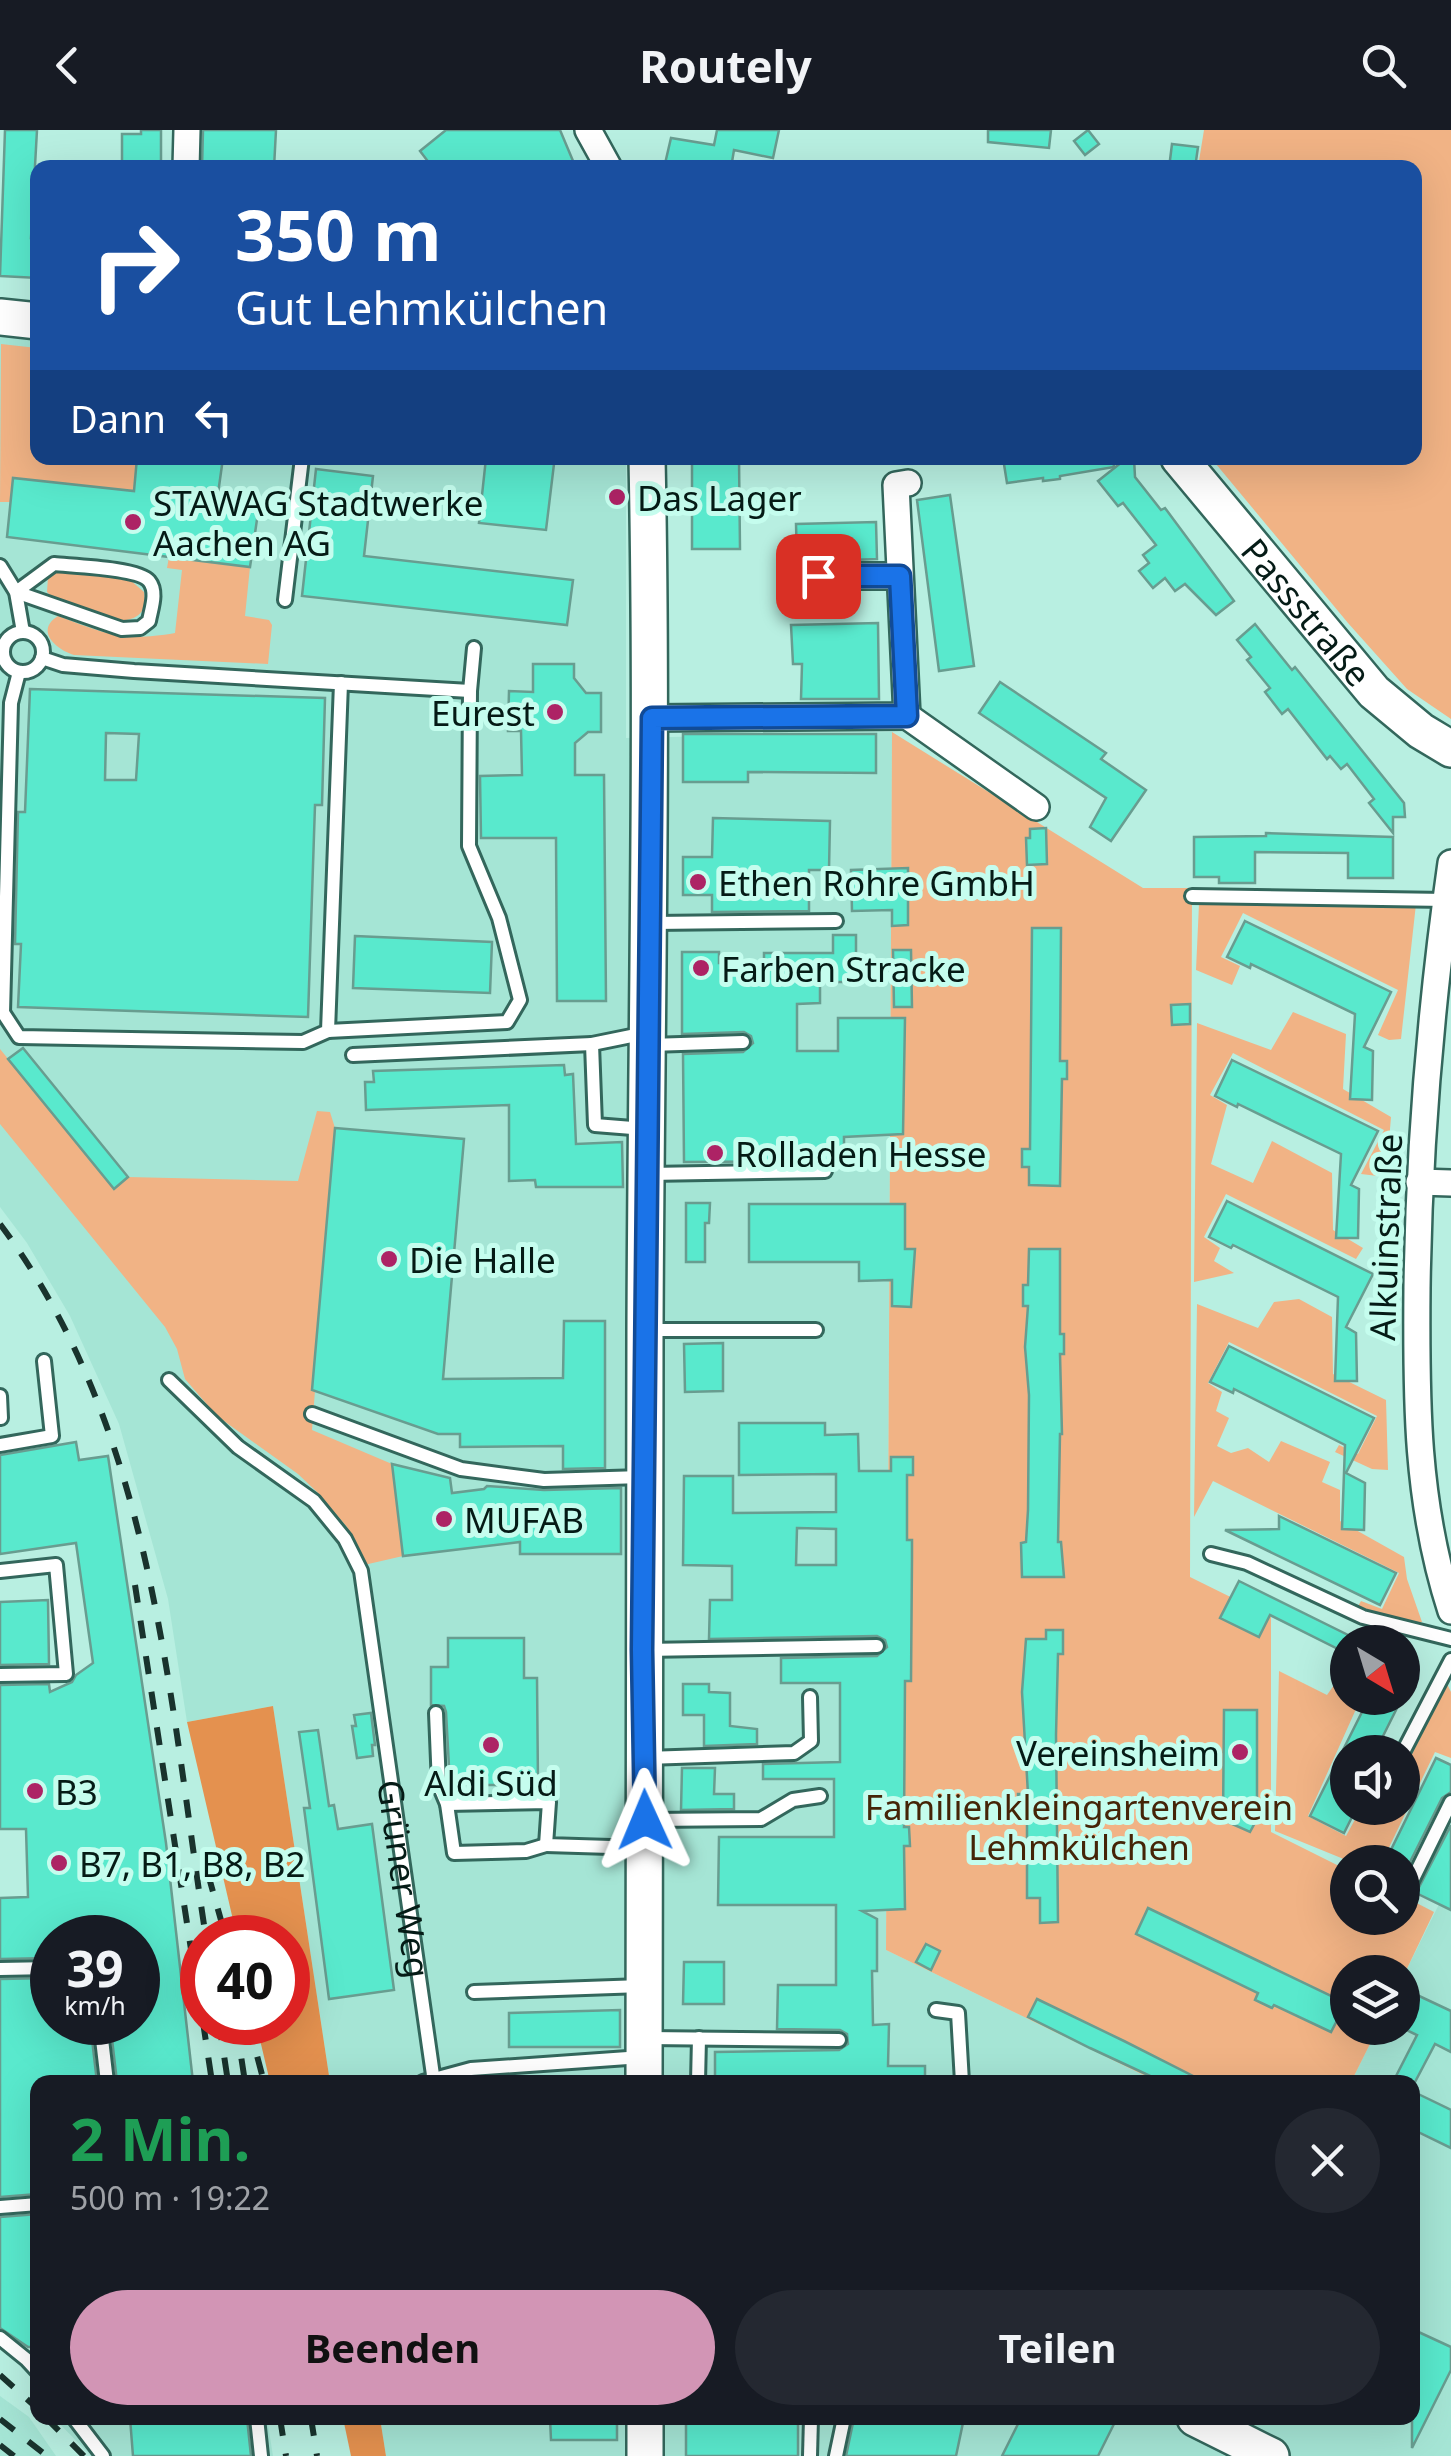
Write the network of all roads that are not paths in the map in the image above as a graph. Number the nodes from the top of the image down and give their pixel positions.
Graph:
1 (188, 130) edge
2 (588, 130) edge
3 (186, 160) edge
4 (605, 160) edge
5 (0, 316) edge
6 (30, 320) edge
7 (301, 465) edge
8 (646, 465) edge
9 (1185, 465) edge
10 (908, 483) dead end
11 (0, 566) edge
12 (818, 576) dead end
13 (900, 576) junction
14 (16, 592) junction
15 (285, 600) dead end
16 (23, 632) junction
17 (474, 648) dead end
18 (2, 652) edge
19 (42, 658) junction
20 (19, 672) junction
21 (341, 683) junction
22 (470, 692) junction
23 (907, 716) junction
24 (652, 718) junction
25 (1451, 749) edge
26 (9, 782) junction
27 (0, 801) edge
28 (1036, 807) dead end
29 (1451, 863) edge
30 (1192, 896) dead end
31 (1446, 900) junction
32 (836, 921) dead end
33 (649, 923) junction
34 (2, 1010) edge
35 (328, 1031) junction
36 (648, 1039) junction
37 (743, 1042) dead end
38 (592, 1044) junction
39 (353, 1056) dead end
40 (647, 1129) junction
41 (825, 1171) dead end
42 (646, 1174) junction
43 (1419, 1182) junction
44 (1451, 1184) edge
45 (644, 1330) junction
46 (816, 1330) dead end
47 (44, 1361) dead end
48 (169, 1380) dead end
49 (0, 1396) edge
50 (312, 1414) dead end
51 (1, 1418) edge
52 (0, 1445) edge
53 (644, 1477) junction
54 (1211, 1554) dead end
55 (1443, 1562) edge
56 (0, 1571) edge
57 (1451, 1611) edge
58 (1451, 1639) edge
59 (877, 1646) dead end
60 (642, 1650) junction
61 (1451, 1660) edge
62 (0, 1675) edge
63 (810, 1698) dead end
64 (436, 1713) dead end
65 (1412, 1735) edge
66 (644, 1758) junction
67 (820, 1796) dead end
68 (1451, 1802) edge
69 (448, 1804) junction
70 (645, 1834) junction
71 (546, 1845) junction
72 (1420, 1865) edge
73 (30, 1968) edge
74 (0, 1969) edge
75 (644, 1986) junction
76 (474, 1992) dead end
77 (936, 2010) dead end
78 (699, 2038) junction
79 (840, 2040) dead end
80 (103, 2045) edge
81 (644, 2059) edge
82 (106, 2075) edge
83 (429, 2075) edge
84 (450, 2075) edge
85 (698, 2075) edge
86 (962, 2075) edge
87 (30, 2204) edge
88 (0, 2206) edge
89 (0, 2338) edge
90 (30, 2365) edge
91 (79, 2425) edge
92 (258, 2425) edge
93 (645, 2425) edge
94 (811, 2425) edge
95 (843, 2425) edge
96 (1209, 2425) edge
97 (102, 2456) edge
98 (261, 2456) edge
99 (645, 2456) edge
100 (810, 2456) edge
101 (836, 2456) edge
102 (1271, 2456) edge

1 - 3 street
2 - 4 street
5 - 6 street
7 - 15 lane
8 - 24 street
9 - 25 street, Passstraße
10 - 13 street
11 - 14 lane
12 - 13 street
13 - 23 street
14 - 14 lane
14 - 16 lane
16 - 18 lane
16 - 19 lane
17 - 22 lane
18 - 20 lane
19 - 20 lane
19 - 21 lane
20 - 26 lane
21 - 22 lane
21 - 35 lane
22 - 35 lane
23 - 24 street
23 - 28 street
24 - 33 street
26 - 27 lane
26 - 34 lane
29 - 31 street, Alkuinstraße
30 - 31 lane
31 - 43 street, Alkuinstraße
32 - 33 lane
33 - 36 street
34 - 35 lane
36 - 37 lane
36 - 38 lane
36 - 40 street
38 - 39 lane
38 - 40 lane
40 - 42 street
41 - 42 lane
42 - 45 street
43 - 44 street
43 - 55 street, Alkuinstraße
45 - 46 lane
45 - 53 street
47 - 52 lane
48 - 83 lane, Grüner Weg
49 - 51 lane
50 - 53 lane
53 - 60 street
54 - 58 lane
55 - 57 street, Alkuinstraße
56 - 62 lane
59 - 60 lane
60 - 66 street
61 - 65 lane
63 - 66 lane
64 - 69 lane
66 - 70 street
67 - 70 lane
68 - 72 lane
69 - 71 lane
69 - 71 lane
70 - 71 lane
70 - 75 street
73 - 74 lane
75 - 76 lane
75 - 81 street
77 - 86 lane
78 - 79 lane
78 - 81 lane
78 - 85 lane
80 - 82 lane
81 - 84 lane
87 - 88 lane
89 - 90 lane
91 - 97 lane
92 - 98 lane
93 - 99 street
94 - 100 lane
95 - 101 lane
96 - 102 street

